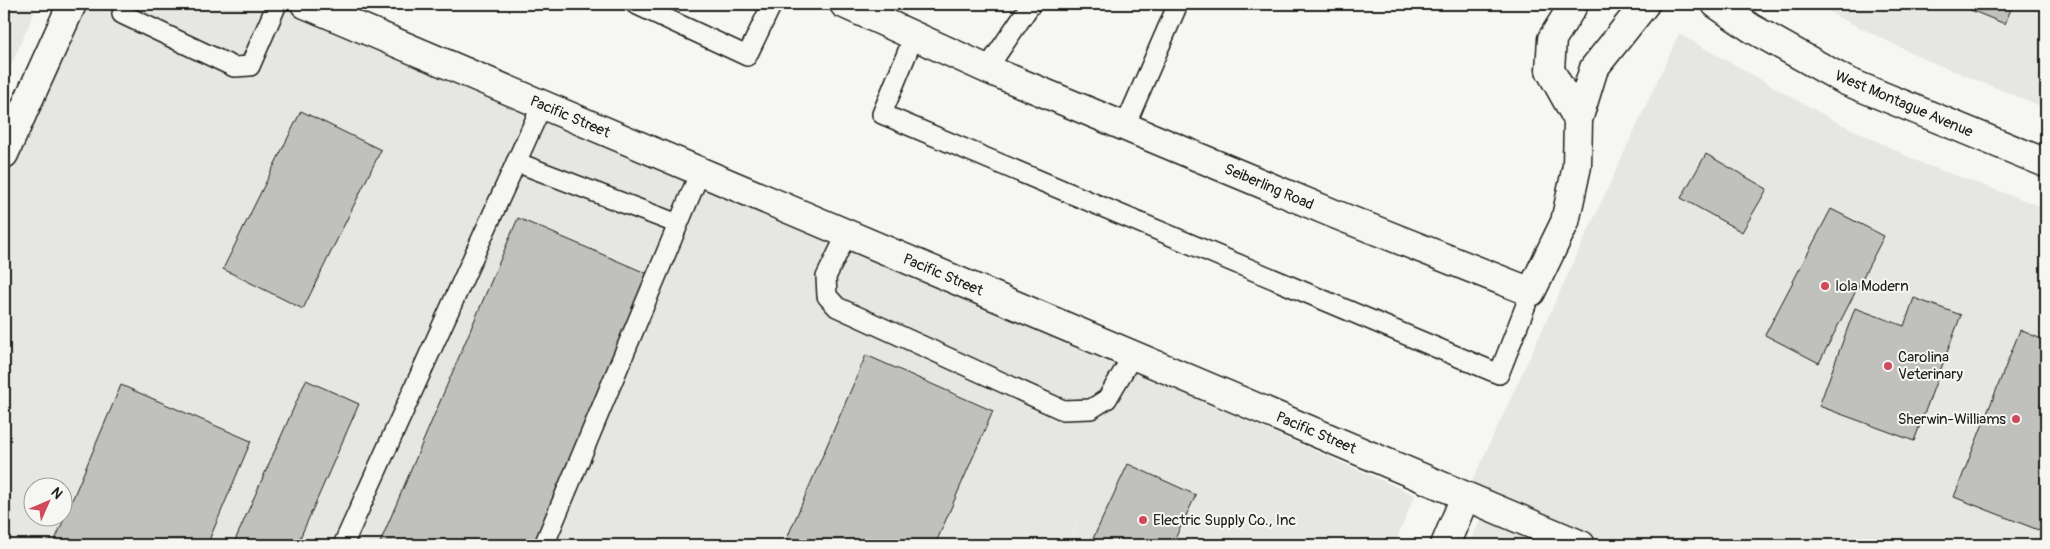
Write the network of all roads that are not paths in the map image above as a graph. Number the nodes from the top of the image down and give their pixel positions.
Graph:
1 (72, 4) edge
2 (278, 4) edge
3 (305, 4) edge
4 (635, 4) edge
5 (772, 4) edge
6 (844, 4) edge
7 (1031, 4) edge
8 (1178, 4) edge
9 (1574, 4) edge
10 (1645, 4) edge
11 (1716, 4) edge
12 (122, 14) dead end
13 (914, 36) junction
14 (987, 70) junction
15 (542, 104) junction
16 (1578, 120) junction
17 (1125, 126) junction
18 (4, 154) edge
19 (516, 162) junction
20 (2046, 163) edge
21 (700, 172) junction
22 (678, 224) junction
23 (847, 234) junction
24 (1531, 292) junction
25 (1133, 356) junction
26 (1465, 497) junction
27 (343, 545) edge
28 (544, 545) edge
29 (1445, 545) edge
30 (1581, 545) edge

1 - 18 street
2 - 12 lane
3 - 15 street, Pacific Street
4 - 5 lane
6 - 13 street, Seiberling Road
7 - 14 lane
8 - 17 lane
9 - 16 street
10 - 16 street
11 - 20 street, West Montague Avenue
13 - 14 street, Seiberling Road
13 - 24 lane
14 - 17 street, Seiberling Road
15 - 19 lane
15 - 21 street, Pacific Street
16 - 24 street
17 - 24 street, Seiberling Road
19 - 22 lane
19 - 27 lane
21 - 22 lane
21 - 23 street, Pacific Street
22 - 28 lane
23 - 25 street, Pacific Street
23 - 25 lane
25 - 26 street, Pacific Street
26 - 29 street
26 - 30 street, Pacific Street

